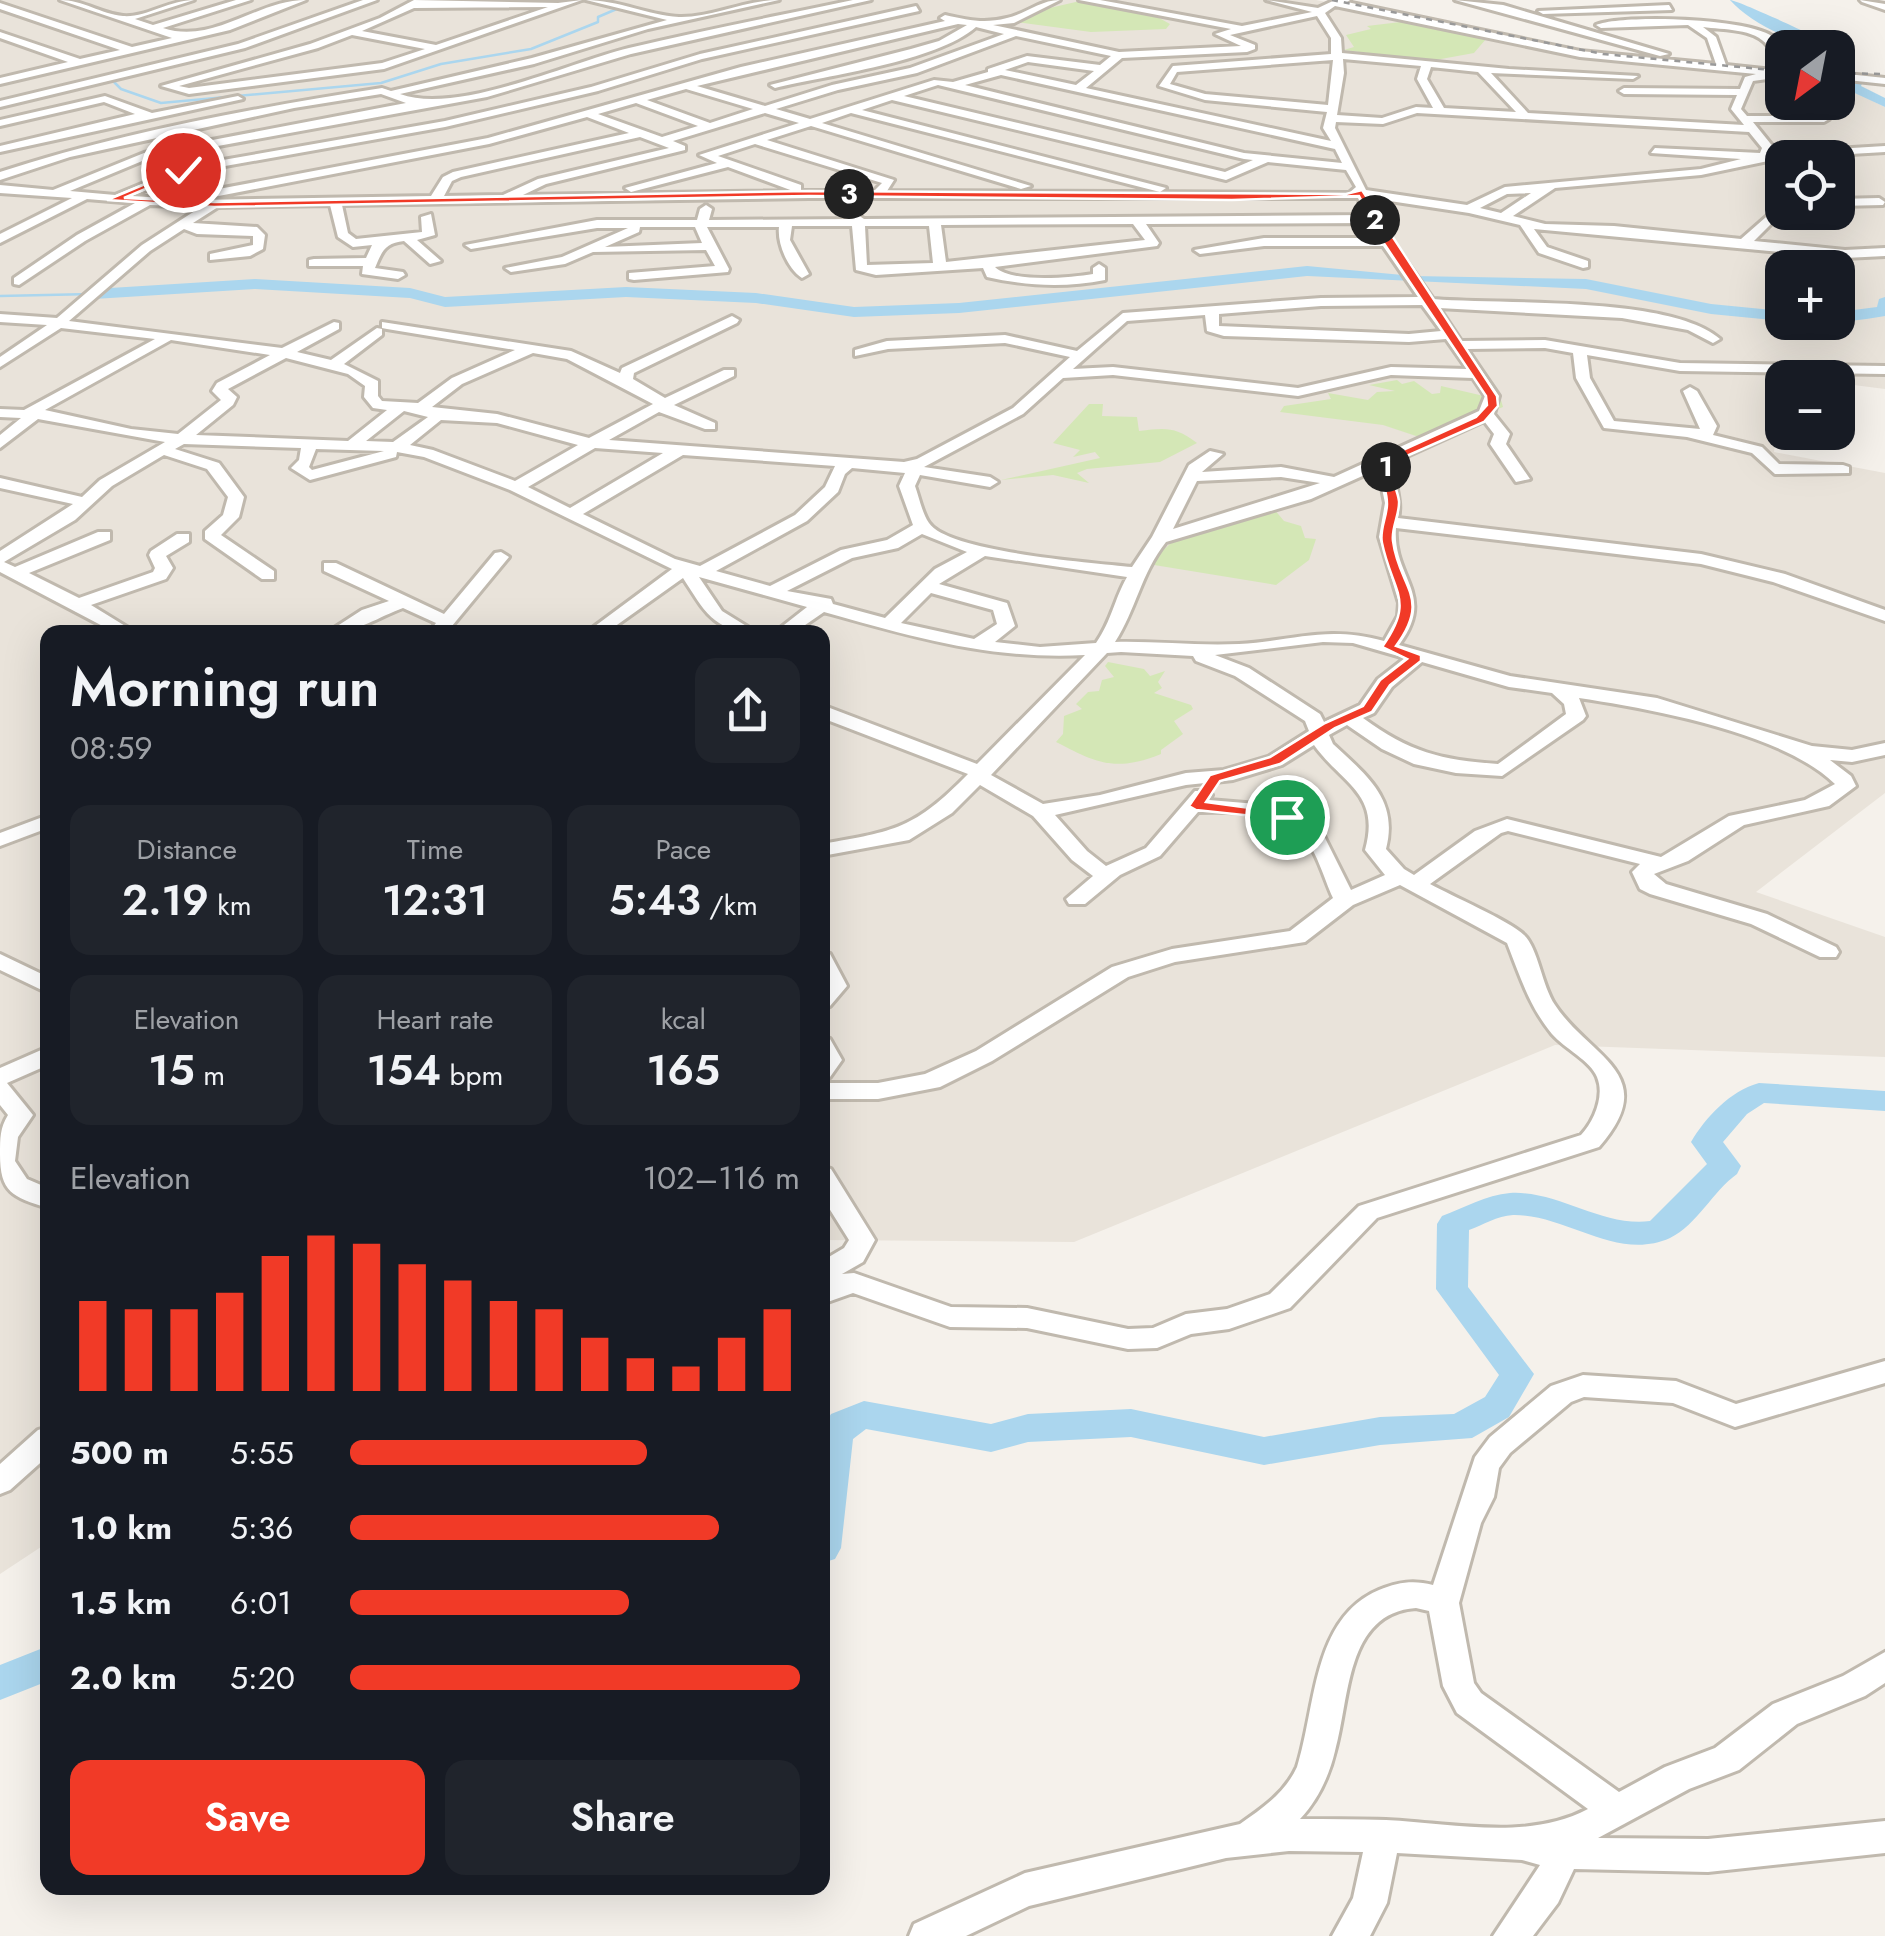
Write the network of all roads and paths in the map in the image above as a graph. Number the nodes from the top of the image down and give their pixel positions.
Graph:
1 (65, 0) edge
2 (189, 0) edge
3 (246, 0) edge
4 (301, 0) edge
5 (372, 0) edge
6 (577, 0) edge
7 (591, 0) edge
8 (774, 0) edge
9 (866, 0) edge
10 (896, 0) edge
11 (1054, 0) edge
12 (1084, 0) edge
13 (1271, 0) edge
14 (1460, 0) edge
15 (1544, 0) edge
16 (1865, 0) edge
17 (1342, 1) edge
18 (418, 2) edge
19 (1181, 3) dead end
20 (118, 4) dead end
21 (562, 5) junction
22 (0, 6) edge
23 (355, 6) junction
24 (1500, 6) junction
25 (1885, 7) edge
26 (1669, 8) dead end
27 (92, 9) junction
28 (916, 9) junction
29 (403, 11) junction
30 (1554, 11) junction
31 (1320, 12) junction
32 (1570, 12) junction
33 (1159, 15) junction
34 (124, 19) junction
35 (474, 19) dead end
36 (528, 19) junction
37 (383, 20) junction
38 (415, 20) dead end
39 (678, 20) junction
40 (965, 23) junction
41 (1692, 23) junction
42 (1245, 26) junction
43 (154, 28) junction
44 (1574, 28) junction
45 (1592, 32) junction
46 (352, 33) junction
47 (1015, 33) junction
48 (701, 34) junction
49 (0, 35) edge
50 (191, 38) junction
51 (1765, 38) edge
52 (1054, 41) junction
53 (241, 46) junction
54 (314, 46) junction
55 (440, 48) junction
56 (913, 51) junction
57 (133, 52) junction
58 (347, 53) dead end
59 (363, 56) dead end
60 (1119, 56) junction
61 (1336, 56) junction
62 (950, 58) junction
63 (268, 59) junction
64 (1022, 60) junction
65 (1428, 62) junction
66 (82, 63) junction
67 (396, 63) junction
68 (874, 63) junction
69 (1712, 64) junction
70 (0, 67) edge
71 (156, 67) junction
72 (1226, 68) junction
73 (1481, 69) junction
74 (1765, 69) edge
75 (1104, 70) junction
76 (1765, 71) edge
77 (734, 72) junction
78 (989, 72) junction
79 (1756, 72) junction
80 (327, 73) junction
81 (906, 73) junction
82 (1765, 73) edge
83 (1855, 74) edge
84 (1599, 75) junction
85 (1884, 75) edge
86 (23, 76) junction
87 (888, 76) junction
88 (1634, 76) dead end
89 (1855, 76) edge
90 (190, 78) junction
91 (0, 81) edge
92 (924, 84) junction
93 (775, 85) junction
94 (956, 85) junction
95 (690, 87) junction
96 (1079, 88) junction
97 (1624, 91) junction
98 (395, 92) junction
99 (1744, 92) junction
100 (808, 96) junction
101 (252, 97) dead end
102 (893, 97) junction
103 (640, 101) junction
104 (1247, 101) junction
105 (0, 104) edge
106 (417, 105) junction
107 (1440, 110) junction
108 (855, 111) junction
109 (762, 112) junction
110 (1330, 113) junction
111 (588, 114) junction
112 (1523, 114) junction
113 (138, 119) junction
114 (1808, 120) edge
115 (1643, 122) junction
116 (0, 123) edge
117 (1746, 124) junction
118 (810, 125) junction
119 (711, 127) junction
120 (540, 128) junction
121 (639, 134) junction
122 (662, 141) junction
123 (757, 141) junction
124 (1336, 146) junction
125 (0, 148) edge
126 (578, 148) junction
127 (681, 148) junction
128 (1885, 148) edge
129 (1655, 151) dead end
130 (706, 156) junction
131 (1764, 157) junction
132 (1264, 160) junction
133 (727, 164) junction
134 (1351, 167) junction
135 (524, 173) dead end
136 (0, 176) edge
137 (0, 188) edge
138 (1544, 188) junction
139 (523, 189) junction
140 (29, 192) junction
141 (1362, 192) junction
142 (53, 194) junction
143 (809, 194) junction
144 (878, 194) junction
145 (1052, 195) junction
146 (704, 196) junction
147 (1162, 196) junction
148 (84, 197) junction
149 (594, 198) junction
150 (112, 200) junction
151 (504, 200) junction
152 (435, 201) junction
153 (336, 202) junction
154 (1879, 202) dead end
155 (146, 203) junction
156 (1855, 203) edge
157 (0, 204) edge
158 (174, 204) junction
159 (214, 204) junction
160 (1469, 209) junction
161 (426, 217) dead end
162 (1375, 219) junction
163 (786, 220) junction
164 (858, 220) junction
165 (934, 220) junction
166 (1008, 220) junction
167 (1500, 220) junction
168 (701, 222) junction
169 (1138, 222) junction
170 (647, 223) junction
171 (184, 224) junction
172 (1765, 224) edge
173 (1526, 226) junction
174 (408, 238) junction
175 (0, 239) edge
176 (1387, 242) junction
177 (376, 244) junction
178 (1744, 244) junction
179 (471, 245) dead end
180 (709, 246) junction
181 (1200, 250) dead end
182 (1816, 250) edge
183 (586, 251) junction
184 (1855, 251) edge
185 (1885, 252) edge
186 (214, 257) dead end
187 (1020, 257) junction
188 (435, 260) dead end
189 (370, 262) junction
190 (314, 264) dead end
191 (986, 264) junction
192 (1583, 264) dead end
193 (940, 267) junction
194 (511, 268) dead end
195 (1099, 268) dead end
196 (802, 274) dead end
197 (398, 275) dead end
198 (634, 276) dead end
199 (19, 281) dead end
200 (1426, 302) junction
201 (1212, 308) junction
202 (0, 318) edge
203 (732, 320) dead end
204 (59, 323) junction
205 (334, 326) dead end
206 (166, 338) junction
207 (1713, 339) dead end
208 (1451, 340) junction
209 (532, 348) junction
210 (1580, 352) junction
211 (280, 353) junction
212 (860, 353) dead end
213 (1078, 355) junction
214 (0, 363) edge
215 (335, 364) junction
216 (1885, 370) edge
217 (729, 373) dead end
218 (1060, 374) junction
219 (1474, 374) junction
220 (626, 381) junction
221 (1690, 390) dead end
222 (665, 406) junction
223 (421, 408) junction
224 (398, 409) junction
225 (0, 413) edge
226 (32, 413) junction
227 (437, 414) junction
228 (1486, 414) junction
229 (710, 426) dead end
230 (1693, 435) junction
231 (180, 439) junction
232 (0, 443) edge
233 (589, 443) junction
234 (309, 445) junction
235 (349, 446) junction
236 (402, 448) junction
237 (163, 450) junction
238 (678, 451) junction
239 (1215, 454) dead end
240 (804, 460) junction
241 (1388, 460) junction
242 (851, 461) junction
243 (896, 467) junction
244 (915, 469) junction
245 (1843, 470) dead end
246 (836, 475) junction
247 (1192, 476) junction
248 (1522, 479) dead end
249 (990, 482) dead end
250 (0, 483) edge
251 (1338, 484) junction
252 (516, 487) junction
253 (88, 503) junction
254 (571, 514) junction
255 (1389, 522) junction
256 (922, 527) junction
257 (104, 536) dead end
258 (183, 538) dead end
259 (1160, 538) junction
260 (984, 550) junction
261 (502, 556) dead end
262 (0, 558) edge
263 (330, 567) dead end
264 (8, 569) edge
265 (694, 570) junction
266 (1137, 573) junction
267 (268, 576) dead end
268 (928, 587) junction
269 (775, 590) junction
270 (401, 603) junction
271 (825, 603) junction
272 (77, 604) junction
273 (1885, 616) edge
274 (888, 624) junction
275 (114, 625) edge
276 (349, 625) edge
277 (439, 625) edge
278 (446, 625) edge
279 (607, 625) edge
280 (734, 625) edge
281 (794, 625) edge
282 (979, 644) junction
283 (1388, 647) junction
284 (1102, 648) junction
285 (1184, 651) junction
286 (1416, 658) junction
287 (1557, 688) junction
288 (830, 715) edge
289 (1350, 718) junction
290 (1318, 735) junction
291 (1803, 750) junction
292 (1881, 750) edge
293 (980, 775) junction
294 (1215, 778) junction
295 (1846, 786) junction
296 (1196, 806) junction
297 (1040, 811) junction
298 (40, 823) edge
299 (0, 840) edge
300 (830, 849) edge
301 (1660, 862) junction
302 (1108, 876) junction
303 (1405, 878) junction
304 (1077, 899) dead end
305 (1345, 900) junction
306 (1828, 952) dead end
307 (0, 961) edge
308 (40, 982) edge
309 (40, 1060) edge
310 (40, 1070) edge
311 (6, 1079) edge
312 (830, 1090) edge
313 (830, 1188) edge
314 (40, 1195) edge
315 (830, 1268) edge
316 (830, 1289) edge
317 (1885, 1372) edge
318 (40, 1445) edge
319 (0, 1482) edge
320 (1442, 1603) junction
321 (1885, 1666) edge
322 (1618, 1811) junction
323 (1384, 1836) junction
324 (1885, 1837) edge
325 (1249, 1838) junction
326 (1518, 1844) junction
327 (1564, 1853) junction
328 (927, 1936) edge
329 (1350, 1936) edge
330 (1511, 1936) edge

1 - 27 street
2 - 34 street
3 - 43 street
4 - 50 street
5 - 23 street
6 - 21 street
7 - 39 street
8 - 39 street
9 - 48 street
10 - 28 street
11 - 40 street
12 - 33 street
13 - 31 street
14 - 24 street
15 - 30 street
16 - 25 street
17 - 31 street
17 - 69 street
17 - 79 street
18 - 21 street
18 - 29 street
19 - 33 street
20 - 27 street
21 - 36 street
22 - 57 street
23 - 29 street
23 - 53 street
24 - 30 street
24 - 44 street
26 - 32 street
27 - 34 street
28 - 40 street
28 - 150 street
29 - 37 street
30 - 32 street
31 - 42 street
31 - 61 street
32 - 44 street
33 - 42 street
34 - 43 street
35 - 36 street
36 - 55 street
37 - 38 street
37 - 46 street
39 - 48 street
39 - 98 street
40 - 47 street
40 - 56 street
40 - 77 street
41 - 45 street
41 - 51 street
41 - 69 street
42 - 60 street
43 - 50 street
44 - 45 street
45 - 69 street
46 - 54 street
46 - 55 street
47 - 52 street
47 - 62 street
48 - 106 street
49 - 66 street
50 - 53 street
50 - 57 street
52 - 60 street
52 - 64 street
53 - 71 street
54 - 58 street
54 - 63 street
55 - 67 street
56 - 62 street
56 - 68 street
57 - 66 street
59 - 67 street
60 - 75 street
61 - 65 street
61 - 72 street
61 - 110 street
62 - 81 street
63 - 80 street
63 - 90 street
64 - 75 street
64 - 78 street
65 - 73 street
65 - 107 street
66 - 86 street
67 - 80 street
68 - 81 street
68 - 93 street
69 - 74 street
69 - 79 street
70 - 86 street
71 - 90 street
71 - 105 street
72 - 104 street
72 - 104 street
73 - 84 street
73 - 112 street
75 - 96 street
76 - 79 street
77 - 93 street
77 - 95 street
78 - 94 street
78 - 96 street
80 - 90 street
81 - 87 street
82 - 99 street
83 - 85 street
84 - 88 street
84 - 97 street
85 - 89 street
86 - 91 street
87 - 92 street
87 - 100 street
92 - 94 street
92 - 102 street
93 - 100 street
94 - 132 street
95 - 103 street
95 - 109 street
96 - 124 street
97 - 99 street
97 - 115 street
98 - 106 street
98 - 136 street
99 - 117 street
100 - 109 street
101 - 113 street
102 - 108 street
102 - 132 street
103 - 111 street
103 - 119 street
104 - 110 street
106 - 142 street
107 - 110 street
107 - 112 street
108 - 118 street
108 - 147 street
109 - 118 street
109 - 119 street
110 - 124 street
111 - 120 street
111 - 121 street
112 - 115 street
113 - 116 street
113 - 125 street
114 - 117 street
115 - 117 street
117 - 131 street
118 - 123 street
118 - 145 street
119 - 122 street
120 - 126 street
120 - 158 street
121 - 122 street
121 - 126 street
122 - 127 street
123 - 130 street
123 - 144 street
124 - 134 street
126 - 152 street
127 - 130 street
127 - 139 street
128 - 131 street
129 - 131 street
130 - 133 street
131 - 138 street
132 - 134 street
133 - 143 street
133 - 149 street
134 - 141 street
135 - 139 street
137 - 140 street
138 - 160 street
138 - 167 street
139 - 151 street
140 - 142 street
140 - 157 street
141 - 147 street
141 - 160 street
141 - 162 street
142 - 148 street
143 - 144 street
143 - 146 street
144 - 145 street
145 - 147 street
146 - 149 street
146 - 168 street
148 - 150 street
148 - 175 street
149 - 151 street
150 - 155 street
151 - 152 street
152 - 153 street
153 - 159 street
153 - 177 street
154 - 156 street
155 - 158 street
155 - 199 street
158 - 159 street
159 - 171 street
160 - 167 street
161 - 174 street
162 - 169 street
162 - 176 street
163 - 164 street
163 - 168 street
163 - 196 street
164 - 165 street
164 - 193 street
165 - 166 street
165 - 193 street
166 - 169 street
166 - 187 street
167 - 173 street
168 - 170 street
168 - 180 street
169 - 187 street
170 - 179 street
170 - 183 street
171 - 186 street
171 - 204 street
172 - 178 street
173 - 178 street
173 - 192 street
174 - 177 street
174 - 188 street
176 - 181 street
176 - 200 street
177 - 189 street
178 - 182 street
180 - 183 street
180 - 198 street
183 - 194 street
184 - 185 street
187 - 191 street
189 - 190 street
189 - 197 street
191 - 193 street
191 - 195 street
200 - 201 street
200 - 207 street
200 - 208 street
201 - 208 street
201 - 213 street
202 - 204 street
203 - 220 street
204 - 206 street
204 - 214 street
205 - 211 street
206 - 211 street
206 - 226 street
208 - 210 street
208 - 219 street
209 - 215 street
209 - 220 street
209 - 223 street
210 - 216 street
210 - 230 street
211 - 215 street
211 - 231 street
212 - 213 street
213 - 218 street
215 - 224 street
217 - 222 street
218 - 219 street
218 - 243 street
219 - 228 street
220 - 222 street
221 - 230 street
222 - 229 street
222 - 233 street
223 - 224 street
223 - 227 street
224 - 235 street
225 - 226 street
226 - 231 street
226 - 232 street
227 - 233 street
227 - 236 street
228 - 241 street
228 - 248 street
230 - 245 street
231 - 234 street
231 - 237 street
233 - 238 street
233 - 252 street
234 - 235 street
234 - 236 street
235 - 236 street
236 - 252 street
237 - 253 street
237 - 267 street
238 - 240 street
238 - 254 street
239 - 247 street
240 - 242 street
240 - 246 street
241 - 251 street
241 - 255 street
242 - 243 street
242 - 246 street
243 - 244 street
244 - 249 street
244 - 256 street
246 - 265 street
247 - 251 street
247 - 259 street
250 - 253 street
251 - 259 street
252 - 254 street
253 - 262 street
254 - 265 street
255 - 273 street
255 - 283 street
256 - 260 street
256 - 269 street
257 - 264 street
258 - 272 street
259 - 266 street
260 - 266 street
260 - 268 street
261 - 278 street
263 - 270 street
264 - 272 street
265 - 269 street
265 - 279 street
265 - 280 street
266 - 284 street
268 - 274 street
268 - 282 street
269 - 271 street
270 - 276 street
270 - 277 street
271 - 274 street
271 - 281 street
272 - 275 street
274 - 282 street
282 - 284 street
283 - 285 street
283 - 286 street
284 - 285 street
284 - 293 street
285 - 290 street
286 - 287 street
286 - 289 street
287 - 289 street
287 - 291 street
288 - 293 street
289 - 290 street
290 - 294 street
290 - 303 street
291 - 292 street
291 - 295 street
292 - 295 street
293 - 297 street
293 - 300 street
294 - 296 street
294 - 297 street
295 - 301 street
296 - 302 street
296 - 305 street
297 - 302 street
298 - 299 street
301 - 303 street
301 - 306 street
302 - 304 street
303 - 305 street
303 - 316 street
305 - 312 street
307 - 308 street
309 - 311 street
310 - 311 street
311 - 314 street
313 - 315 street
317 - 320 street
318 - 319 street
320 - 322 street
320 - 325 street
321 - 322 street
322 - 326 street
323 - 325 street
323 - 326 street
323 - 329 street
324 - 327 street
325 - 328 street
326 - 327 street
327 - 330 street

